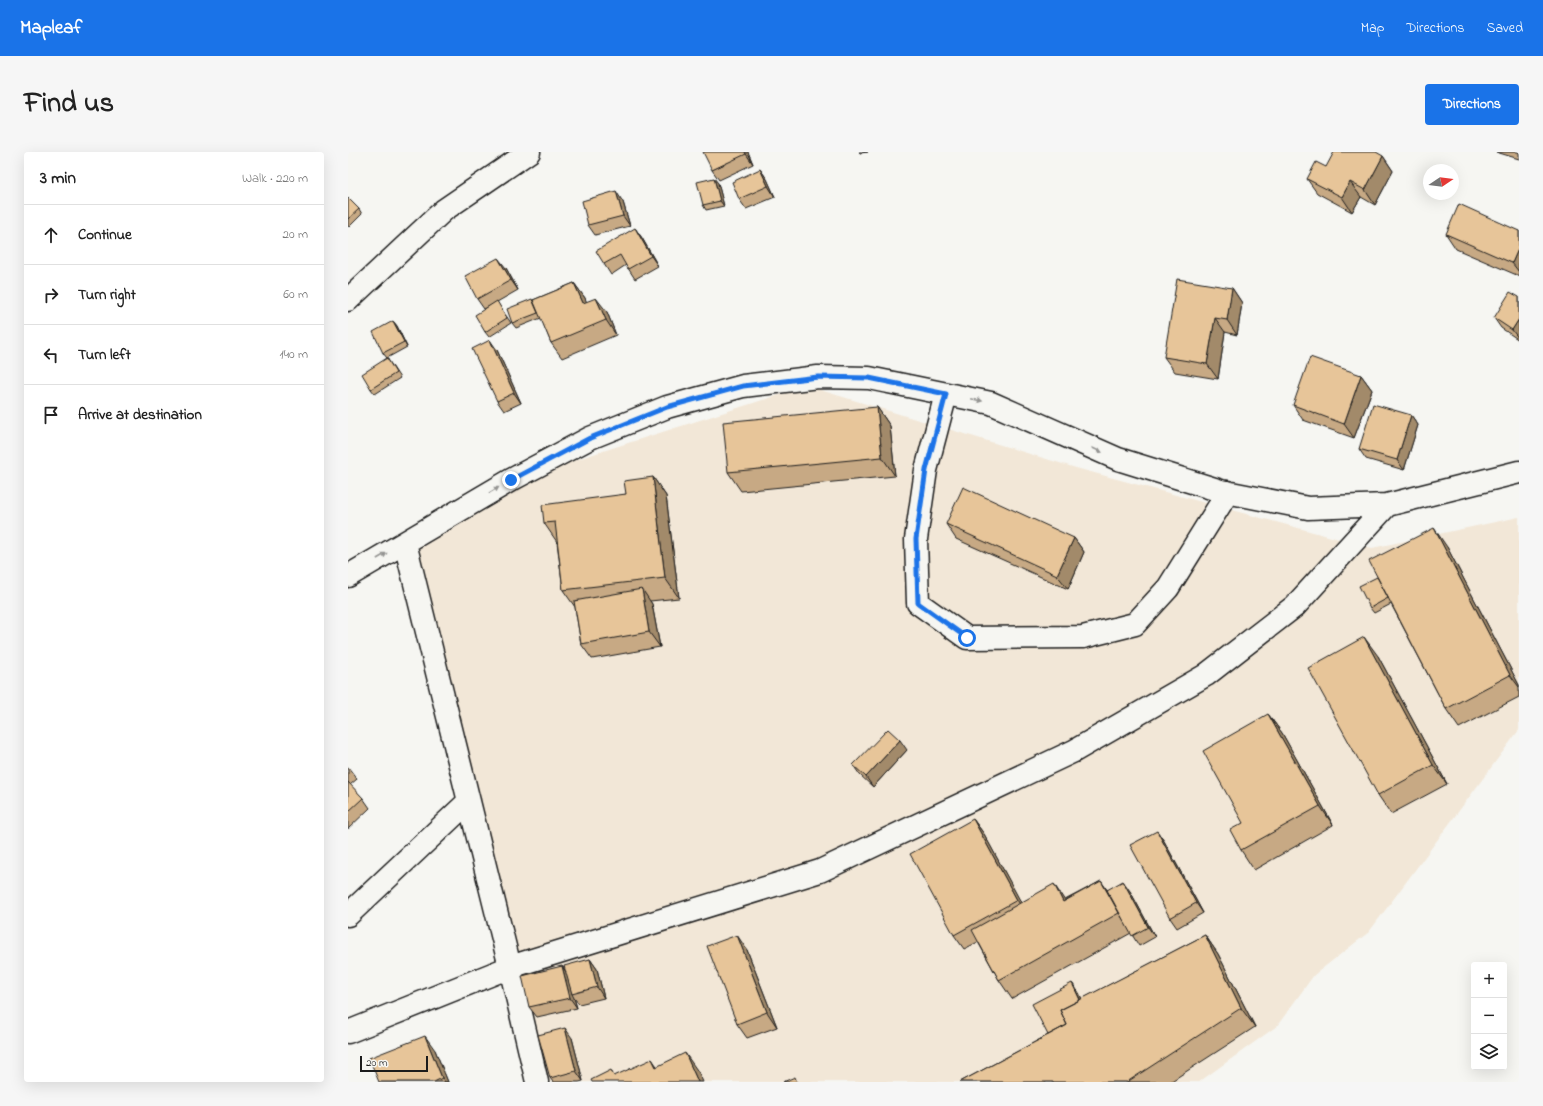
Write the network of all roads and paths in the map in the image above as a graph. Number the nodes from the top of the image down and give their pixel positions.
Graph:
1 (529, 152) edge
2 (348, 300) edge
3 (946, 394) junction
4 (1519, 472) edge
5 (1228, 492) junction
6 (1387, 505) junction
7 (405, 543) junction
8 (348, 576) edge
9 (469, 801) junction
10 (348, 914) edge
11 (510, 967) junction
12 (348, 1032) edge
13 (536, 1082) edge

1 - 2 street
3 -> 5 street
3 - 5 street
7 -> 3 street
4 - 6 street
5 - 6 street
6 - 11 street
8 -> 7 street
7 - 9 street
9 - 10 street
9 - 11 street
11 - 12 street
11 - 13 street

